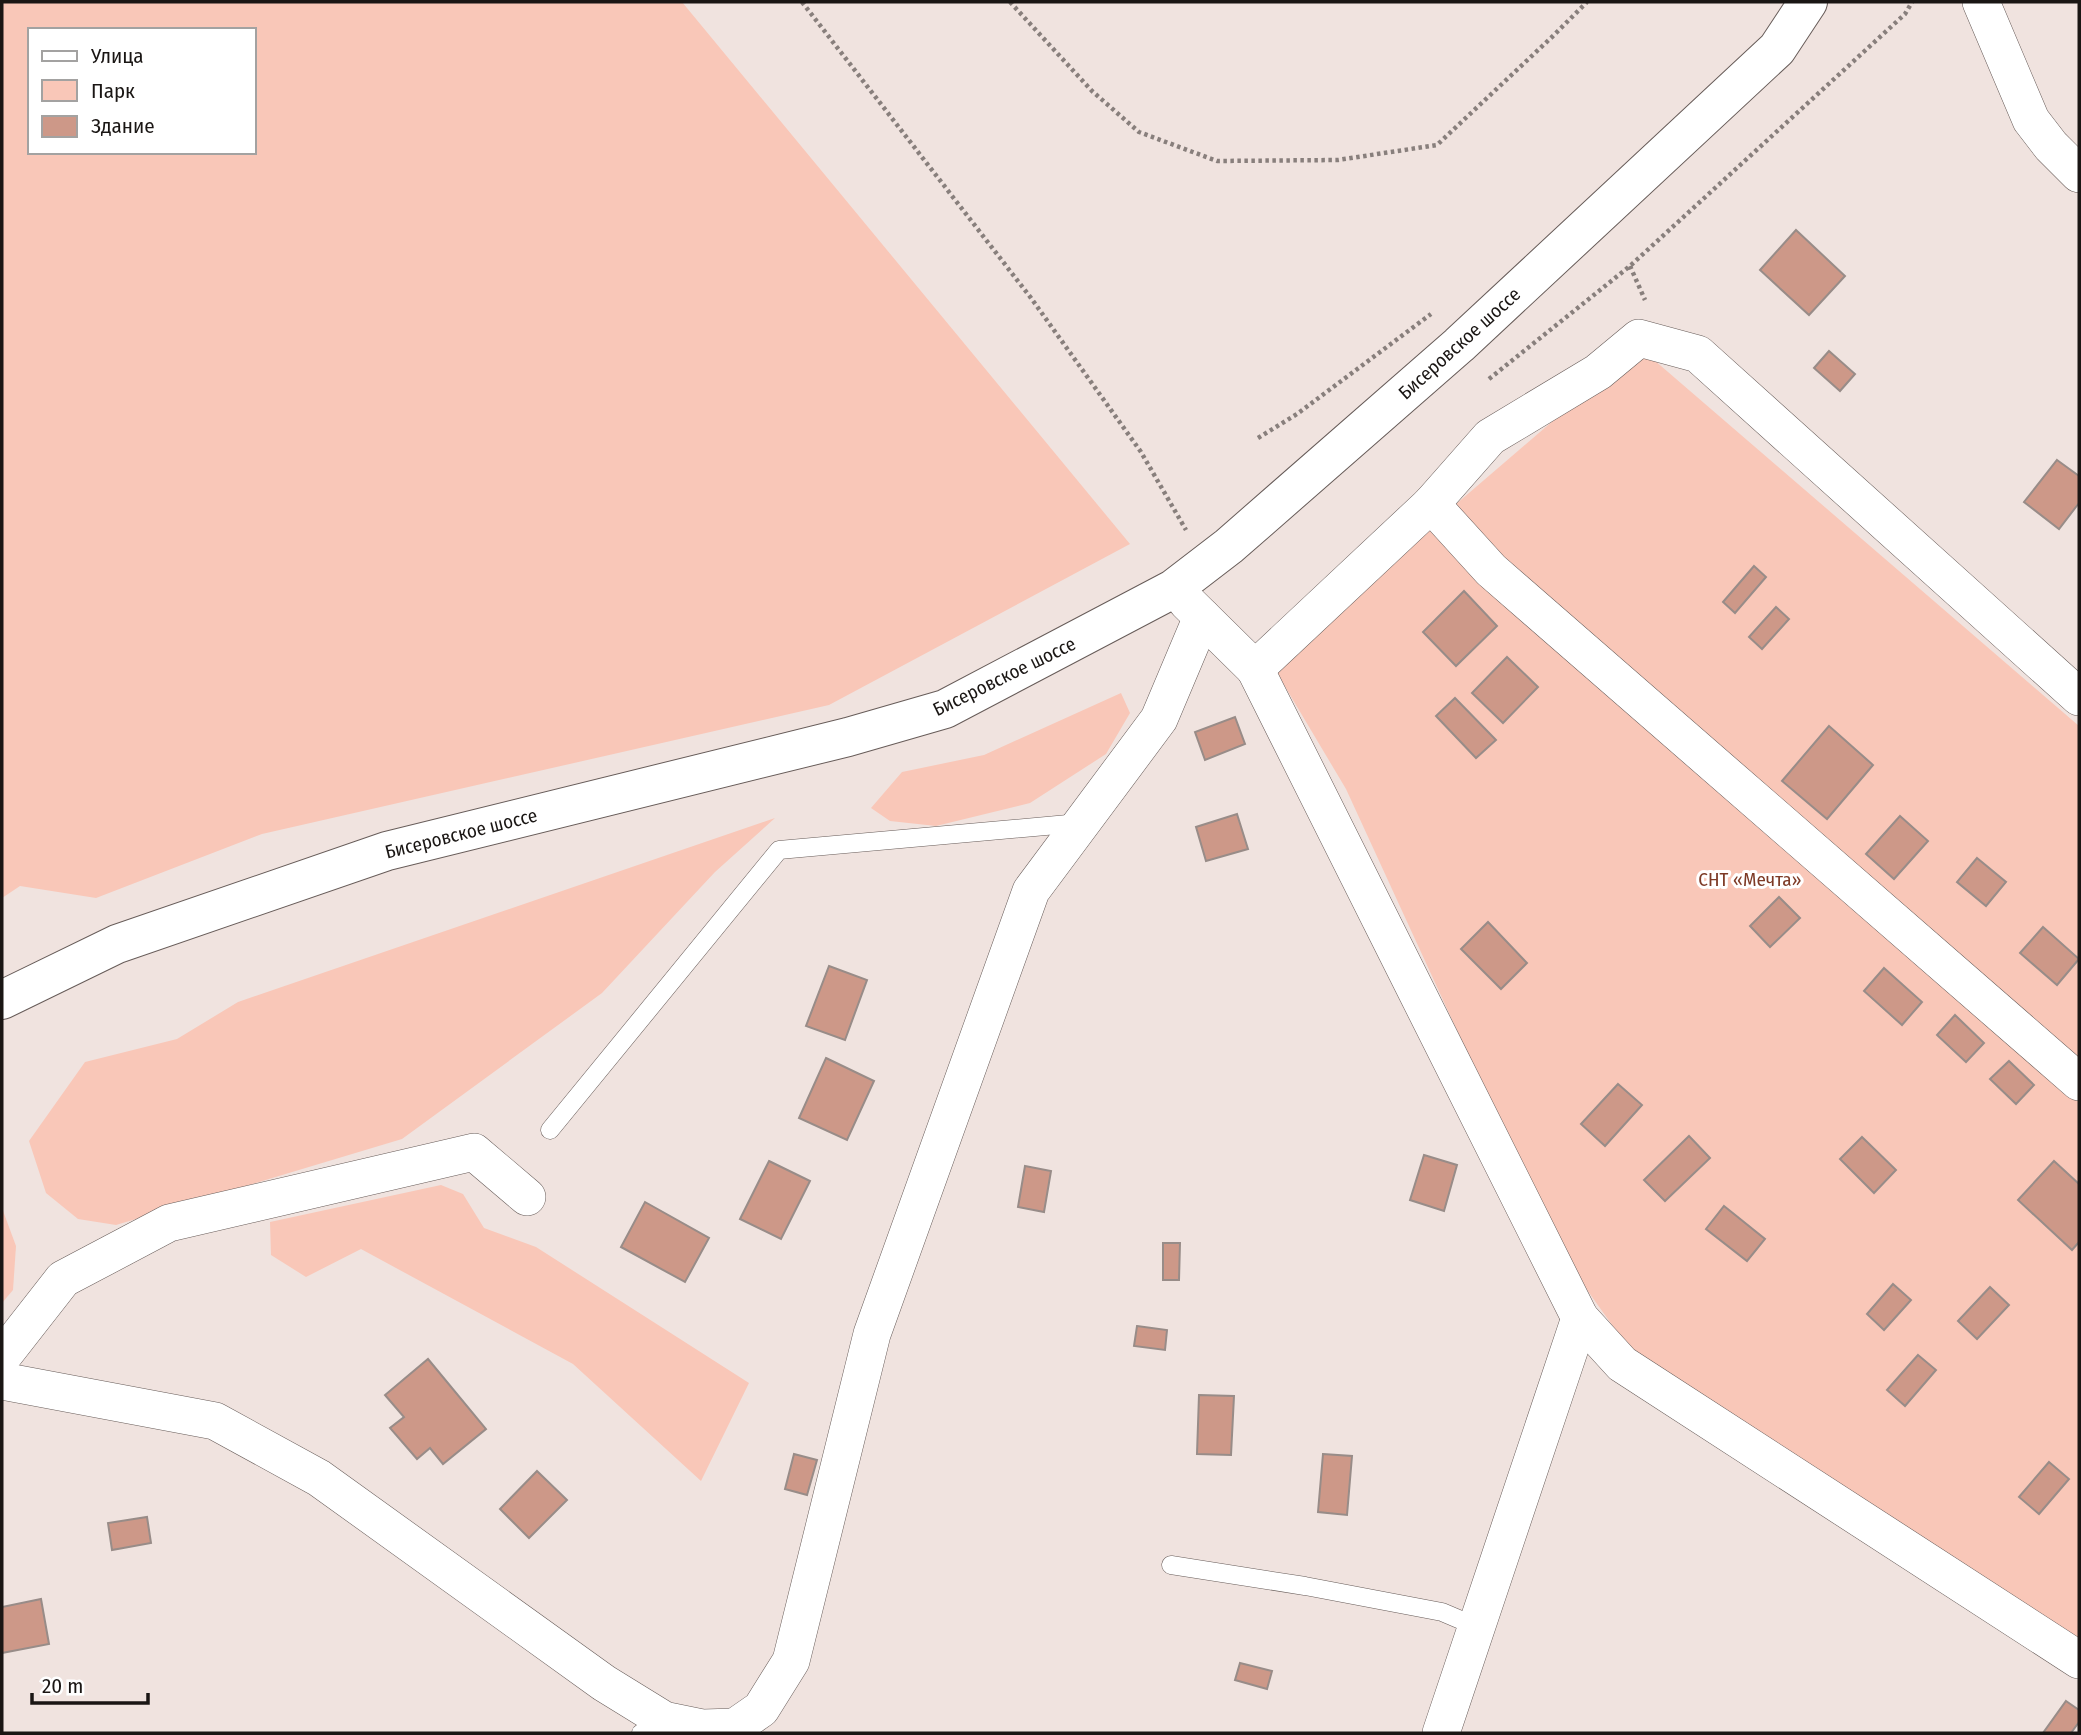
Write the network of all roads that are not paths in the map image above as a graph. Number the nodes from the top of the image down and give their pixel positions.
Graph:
1 (1808, 2) edge
2 (1982, 2) edge
3 (2079, 174) edge
4 (1432, 504) junction
5 (1173, 589) junction
6 (1202, 617) junction
7 (1255, 669) junction
8 (2079, 697) edge
9 (1082, 823) junction
10 (2, 1000) edge
11 (2079, 1082) edge
12 (550, 1130) dead end
13 (527, 1197) dead end
14 (1580, 1318) junction
15 (2, 1357) edge
16 (2, 1381) edge
17 (1171, 1565) dead end
18 (1475, 1626) junction
19 (2079, 1660) edge
20 (652, 1727) edge
21 (737, 1730) edge
22 (1441, 1733) edge

1 - 5 main road, Бисеровское шоссе
2 - 3 street
4 - 7 street
4 - 8 street
4 - 11 street
5 - 6 street
5 - 10 main road, Бисеровское шоссе
6 - 7 street
6 - 9 street
7 - 14 street
9 - 12 lane
9 - 21 street
13 - 15 street
14 - 18 street
14 - 19 street
16 - 20 street
17 - 18 lane
18 - 22 street
20 - 21 street

